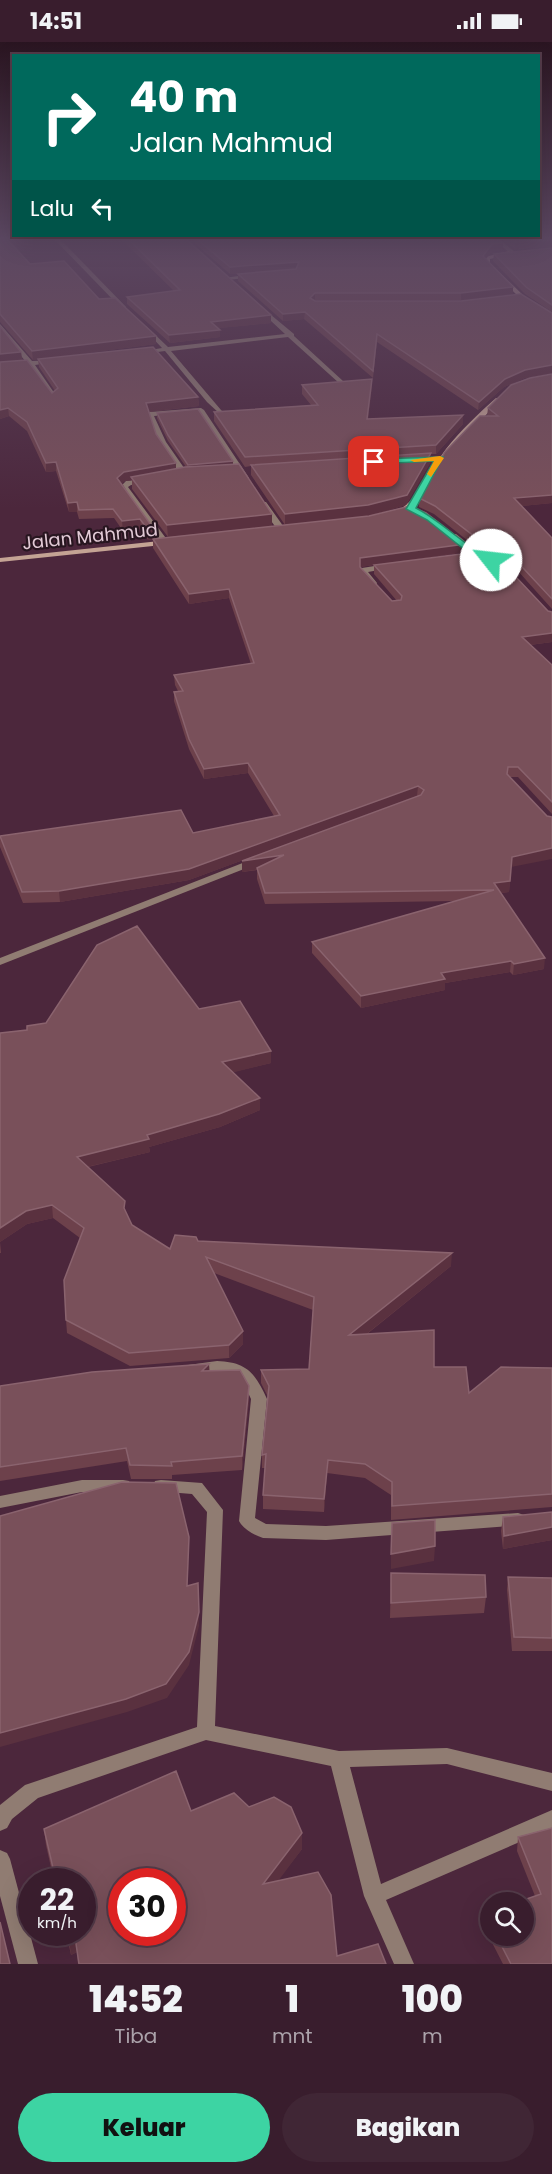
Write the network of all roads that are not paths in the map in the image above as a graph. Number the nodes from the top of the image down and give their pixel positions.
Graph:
1 (3, 330) edge
2 (147, 330) edge
3 (286, 330) edge
4 (292, 335) junction
5 (168, 348) junction
6 (135, 352) edge
7 (60, 361) edge
8 (29, 363) junction
9 (0, 367) edge
10 (341, 382) edge
11 (507, 390) edge
12 (54, 398) edge
13 (219, 411) edge
14 (440, 458) junction
15 (407, 460) edge
16 (240, 471) junction
17 (230, 472) edge
18 (252, 472) edge
19 (196, 474) edge
20 (185, 475) junction
21 (174, 477) edge
22 (151, 480) edge
23 (247, 481) edge
24 (261, 501) edge
25 (411, 509) junction
26 (420, 513) edge
27 (388, 517) edge
28 (293, 529) edge
29 (282, 530) junction
30 (270, 531) edge
31 (446, 531) edge
32 (177, 542) edge
33 (165, 543) junction
34 (478, 556) junction
35 (467, 557) edge
36 (0, 560) edge
37 (496, 562) edge
38 (402, 564) edge
39 (380, 590) edge
40 (270, 856) edge
41 (0, 962) edge
42 (173, 1370) edge
43 (0, 1502) edge
44 (539, 1518) edge
45 (206, 1732) junction
46 (339, 1759) junction
47 (552, 1782) edge
48 (552, 1819) edge
49 (0, 1822) edge
50 (0, 1859) edge
51 (374, 1896) junction
52 (28, 1964) edge
53 (404, 1964) edge

1 - 8 street
2 - 5 street
3 - 4 street
4 - 5 street
4 - 10 street
5 - 6 street
5 - 13 street
7 - 8 street
8 - 9 street
8 - 12 street
11 - 14 street
14 - 15 street
14 - 25 street
16 - 17 street
16 - 18 street
16 - 20 street
16 - 23 street
19 - 20 street
20 - 21 street
22 - 33 street
24 - 29 street
25 - 26 street
25 - 27 street
28 - 29 street
29 - 30 street
31 - 34 street
32 - 33 street, Jalan Mahmud
33 - 36 street, Jalan Mahmud
34 - 35 street
34 - 37 street
38 - 39 street
40 - 41 street
42 - 44 street
43 - 45 street
45 - 46 street
45 - 49 street
46 - 47 street
46 - 51 street
48 - 51 street
50 - 52 street
51 - 53 street

